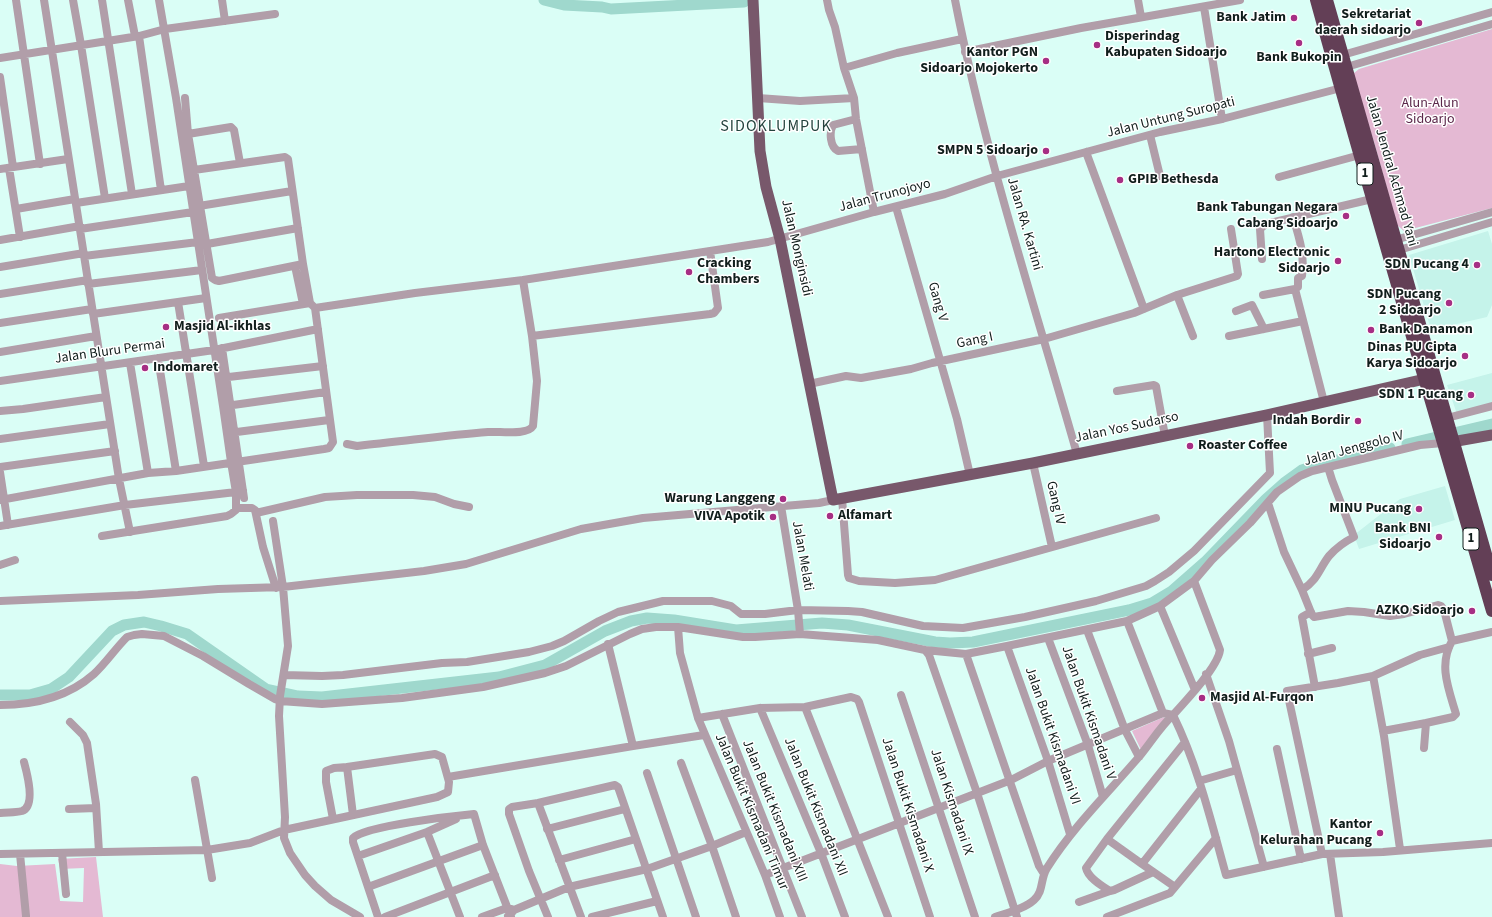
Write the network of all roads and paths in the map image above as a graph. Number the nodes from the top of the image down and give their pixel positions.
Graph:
1 (16, 0) edge
2 (44, 0) edge
3 (73, 0) edge
4 (102, 0) edge
5 (128, 0) edge
6 (159, 0) edge
7 (222, 0) edge
8 (753, 0) edge
9 (827, 0) edge
10 (955, 0) edge
11 (1138, 0) edge
12 (1237, 0) edge
13 (1316, 0) edge
14 (1327, 0) edge
15 (1204, 7) junction
16 (1492, 12) edge
17 (275, 14) dead end
18 (1141, 17) junction
19 (225, 21) junction
20 (1492, 24) edge
21 (165, 29) junction
22 (137, 36) junction
23 (962, 39) junction
24 (108, 41) junction
25 (81, 45) junction
26 (52, 49) junction
27 (965, 52) junction
28 (25, 54) junction
29 (1338, 56) junction
30 (0, 58) edge
31 (844, 68) junction
32 (1341, 68) junction
33 (0, 77) edge
34 (1346, 87) junction
35 (185, 98) dead end
36 (758, 98) junction
37 (854, 98) junction
38 (856, 119) junction
39 (1222, 119) junction
40 (188, 134) junction
41 (1150, 135) junction
42 (862, 149) junction
43 (1086, 152) junction
44 (1360, 155) junction
45 (68, 159) junction
46 (240, 163) junction
47 (40, 164) junction
48 (11, 168) junction
49 (0, 169) edge
50 (194, 170) junction
51 (996, 176) junction
52 (1160, 176) dead end
53 (1279, 178) dead end
54 (189, 186) junction
55 (161, 190) junction
56 (292, 191) junction
57 (132, 194) junction
58 (105, 198) junction
59 (1372, 199) junction
60 (76, 201) junction
61 (199, 206) junction
62 (896, 207) junction
63 (16, 209) junction
64 (193, 212) junction
65 (874, 212) junction
66 (1492, 212) edge
67 (1293, 217) junction
68 (1492, 222) edge
69 (80, 228) junction
70 (298, 228) junction
71 (1231, 229) dead end
72 (20, 237) junction
73 (780, 239) junction
74 (0, 240) edge
75 (198, 242) junction
76 (207, 244) junction
77 (1393, 244) junction
78 (710, 251) junction
79 (84, 255) junction
80 (1262, 259) dead end
81 (299, 265) junction
82 (0, 267) edge
83 (202, 270) junction
84 (523, 280) junction
85 (88, 282) junction
86 (1295, 288) junction
87 (0, 294) edge
88 (1177, 295) junction
89 (1263, 295) dead end
90 (206, 298) junction
91 (178, 302) junction
92 (309, 305) junction
93 (1144, 310) junction
94 (1236, 310) dead end
95 (93, 311) junction
96 (219, 318) dead end
97 (1303, 321) junction
98 (0, 323) edge
99 (318, 329) junction
100 (1264, 329) junction
101 (96, 336) junction
102 (532, 336) junction
103 (1193, 336) dead end
104 (1229, 336) dead end
105 (1044, 339) junction
106 (218, 349) junction
107 (0, 352) edge
108 (186, 354) junction
109 (158, 358) junction
110 (940, 361) junction
111 (130, 363) junction
112 (102, 366) junction
113 (323, 366) junction
114 (222, 378) junction
115 (1425, 379) junction
116 (0, 381) edge
117 (809, 384) junction
118 (1117, 391) dead end
119 (326, 392) junction
120 (106, 397) junction
121 (1324, 402) junction
122 (227, 406) junction
123 (1492, 406) edge
124 (0, 411) edge
125 (1267, 415) junction
126 (329, 420) junction
127 (110, 424) junction
128 (1446, 432) junction
129 (230, 433) junction
130 (1492, 434) edge
131 (1165, 436) junction
132 (0, 439) edge
133 (348, 444) dead end
134 (115, 451) junction
135 (1077, 454) junction
136 (235, 462) junction
137 (1033, 464) junction
138 (204, 466) junction
139 (0, 467) edge
140 (1328, 467) junction
141 (176, 471) junction
142 (0, 472) edge
143 (148, 473) junction
144 (970, 475) junction
145 (119, 479) junction
146 (241, 493) junction
147 (2, 499) edge
148 (837, 499) junction
149 (1268, 503) junction
150 (124, 505) junction
151 (781, 506) junction
152 (236, 508) junction
153 (469, 508) dead end
154 (256, 513) junction
155 (1156, 518) dead end
156 (273, 521) dead end
157 (4, 526) edge
158 (130, 532) junction
159 (102, 536) dead end
160 (1052, 547) junction
161 (15, 560) dead end
162 (0, 565) edge
163 (1492, 575) edge
164 (1194, 581) junction
165 (279, 587) junction
166 (1302, 590) junction
167 (0, 601) edge
168 (1160, 606) junction
169 (1492, 611) edge
170 (798, 612) junction
171 (1311, 612) junction
172 (1127, 621) junction
173 (678, 627) junction
174 (1087, 630) junction
175 (800, 631) junction
176 (1492, 632) edge
177 (1048, 638) junction
178 (608, 644) junction
179 (1451, 644) junction
180 (1008, 646) junction
181 (1332, 648) dead end
182 (925, 650) junction
183 (966, 654) junction
184 (1308, 654) junction
185 (1206, 674) junction
186 (1373, 676) junction
187 (284, 678) junction
188 (1315, 687) junction
189 (1195, 690) junction
190 (901, 695) dead end
191 (280, 698) junction
192 (0, 704) edge
193 (805, 707) junction
194 (760, 708) junction
195 (1163, 713) junction
196 (722, 714) junction
197 (1173, 716) junction
198 (698, 718) junction
199 (70, 722) dead end
200 (1426, 723) junction
201 (1125, 730) junction
202 (1383, 731) junction
203 (704, 735) junction
204 (1185, 742) junction
205 (1088, 745) junction
206 (633, 746) junction
207 (1424, 748) dead end
208 (1277, 749) dead end
209 (1139, 757) junction
210 (1048, 761) junction
211 (24, 762) dead end
212 (681, 762) dead end
213 (347, 767) junction
214 (1237, 770) junction
215 (647, 772) dead end
216 (448, 777) junction
217 (195, 780) dead end
218 (1010, 780) junction
219 (1199, 781) junction
220 (1202, 789) junction
221 (977, 793) junction
222 (1103, 796) junction
223 (538, 803) junction
224 (96, 808) junction
225 (939, 808) junction
226 (69, 809) dead end
227 (626, 809) junction
228 (0, 813) edge
229 (353, 815) junction
230 (466, 815) junction
231 (333, 819) junction
232 (410, 823) junction
233 (899, 824) junction
234 (547, 829) junction
235 (284, 830) junction
236 (427, 832) junction
237 (746, 832) junction
238 (1070, 834) junction
239 (414, 836) junction
240 (1216, 838) junction
241 (1107, 839) junction
242 (636, 840) junction
243 (857, 840) junction
244 (1492, 843) edge
245 (484, 845) junction
246 (712, 846) junction
247 (1400, 849) junction
248 (207, 850) junction
249 (99, 852) junction
250 (62, 853) junction
251 (821, 853) junction
252 (0, 854) edge
253 (20, 854) junction
254 (1326, 854) junction
255 (358, 856) junction
256 (676, 858) junction
257 (1301, 859) junction
258 (559, 860) junction
259 (439, 862) junction
260 (1142, 864) junction
261 (1264, 867) junction
262 (783, 868) junction
263 (647, 869) junction
264 (1153, 872) junction
265 (1044, 874) junction
266 (495, 875) junction
267 (765, 875) junction
268 (212, 878) dead end
269 (368, 887) junction
270 (569, 887) junction
271 (1175, 887) junction
272 (1110, 891) junction
273 (451, 892) junction
274 (66, 894) dead end
275 (541, 898) junction
276 (657, 901) junction
277 (1079, 902) dead end
278 (510, 913) edge
279 (1016, 914) edge
280 (26, 916) edge
281 (360, 917) edge
282 (378, 917) edge
283 (386, 917) edge
284 (460, 917) edge
285 (482, 917) edge
286 (548, 917) edge
287 (581, 917) edge
288 (592, 917) edge
289 (663, 917) edge
290 (696, 917) edge
291 (736, 917) edge
292 (780, 917) edge
293 (802, 917) edge
294 (845, 917) edge
295 (888, 917) edge
296 (930, 917) edge
297 (975, 917) edge
298 (995, 917) edge
299 (1108, 917) edge
300 (1339, 917) edge

1 - 28 street
2 - 26 street
3 - 25 street
4 - 24 street
5 - 22 street
6 - 21 street
7 - 19 street
8 - 36 main road, Jalan Monginsidi
9 - 31 street
10 - 23 street, Jalan RA. Kartini
11 - 18 street
12 - 15 street
13 - 29 highway, Jalan Jendral Achmad Yani / 1
14 - 29 highway, Jalan Jendral Achmad Yani / 1
15 - 18 street
15 - 39 street
16 - 29 street
17 - 19 street
18 - 27 street
19 - 21 street
20 - 32 street
21 - 22 street
21 - 54 street
22 - 24 street
22 - 55 street
23 - 27 street, Jalan RA. Kartini
23 - 31 street
24 - 25 street
24 - 57 street
25 - 26 street
25 - 58 street
26 - 28 street
26 - 45 street
27 - 51 street, Jalan RA. Kartini
28 - 30 street
28 - 47 street
29 - 32 highway, Jalan Jendral Achmad Yani / 1
31 - 37 street
32 - 34 highway, Jalan Jendral Achmad Yani / 1
33 - 48 street
34 - 39 street, Jalan Untung Suropati
34 - 44 highway, Jalan Jendral Achmad Yani / 1
34 - 77 highway, Jalan Jendral Achmad Yani / 1
35 - 40 street
36 - 37 street
36 - 73 main road, Jalan Monginsidi
37 - 38 street
38 - 42 street
38 - 42 street
39 - 41 street, Jalan Untung Suropati
40 - 46 street
40 - 50 street
41 - 43 street, Jalan Untung Suropati
41 - 52 street
42 - 65 street
43 - 51 street, Jalan Untung Suropati
43 - 93 street
44 - 53 street
44 - 59 highway, Jalan Jendral Achmad Yani / 1
45 - 47 street
45 - 60 street
46 - 50 street
46 - 56 street
47 - 48 street
48 - 49 street
48 - 63 street
50 - 61 street
51 - 62 street, Jalan Trunojoyo
51 - 105 street, Jalan RA. Kartini
54 - 55 street
54 - 64 street
55 - 57 street
56 - 61 street
56 - 70 street
57 - 58 street
58 - 60 street
59 - 67 street
59 - 77 highway, Jalan Jendral Achmad Yani / 1
60 - 63 street
60 - 69 street
61 - 76 street
62 - 65 street, Jalan Trunojoyo
62 - 110 street, Gang V
63 - 72 street
64 - 69 street
64 - 75 street
65 - 73 street, Jalan Trunojoyo
66 - 77 street
67 - 80 street
67 - 86 street
68 - 77 street
69 - 72 street
69 - 79 street
70 - 76 street
70 - 81 street
71 - 88 street, Gang I
72 - 74 street
73 - 78 street, Jalan Trunojoyo
73 - 117 main road, Jalan Monginsidi
75 - 79 street
75 - 83 street
76 - 81 street
77 - 115 highway, Jalan Jendral Achmad Yani / 1
77 - 128 highway, Jalan Jendral Achmad Yani / 1
78 - 84 street, Jalan Trunojoyo
78 - 102 street
79 - 82 street
79 - 85 street
81 - 92 street
83 - 85 street
83 - 90 street
84 - 92 street, Jalan Trunojoyo
84 - 102 street
85 - 87 street
85 - 95 street
86 - 89 street
86 - 97 street
88 - 93 street, Gang I
88 - 103 street
90 - 91 street
90 - 106 street
91 - 95 street
91 - 108 street
92 - 96 street, Jalan Trunojoyo
92 - 99 street
93 - 105 street, Gang I
94 - 100 street
95 - 98 street
95 - 101 street
97 - 100 street
97 - 121 street
99 - 106 street, Jalan Bluru Permai
99 - 113 street
100 - 104 street
101 - 107 street
101 - 112 street
102 - 133 street
105 - 110 street, Gang I
105 - 135 street, Jalan RA. Kartini
106 - 108 street, Jalan Bluru Permai
106 - 114 street
108 - 109 street, Jalan Bluru Permai
108 - 138 street
109 - 111 street, Jalan Bluru Permai
109 - 141 street
110 - 117 street, Gang I
110 - 144 street, Gang V
111 - 112 street, Jalan Bluru Permai
111 - 143 street
112 - 116 street, Jalan Bluru Permai
112 - 120 street
113 - 114 street
113 - 119 street
114 - 122 street
115 - 121 main road, Jalan Yos Sudarso
115 - 128 highway, Jalan Jendral Achmad Yani / 1
117 - 148 main road, Jalan Monginsidi
118 - 131 street
119 - 122 street
119 - 126 street
120 - 124 street
120 - 127 street
121 - 125 main road, Jalan Yos Sudarso
122 - 129 street
123 - 128 street, Jalan Jenggolo IV
125 - 131 main road, Jalan Yos Sudarso
125 - 170 street
126 - 129 street
126 - 136 street
127 - 132 street
127 - 134 street
128 - 130 main road
128 - 140 street, Jalan Jenggolo IV
128 - 163 highway, 1
128 - 169 highway, 1
129 - 136 street
131 - 135 main road, Jalan Yos Sudarso
134 - 139 street
134 - 145 street
135 - 137 main road, Jalan Yos Sudarso
136 - 138 street
136 - 146 street
137 - 144 main road, Jalan Yos Sudarso
137 - 160 street, Gang IV
138 - 141 street
140 - 149 street, Jalan Jenggolo IV
140 - 166 street
141 - 143 street
142 - 147 street
143 - 145 street
144 - 148 main road, Jalan Yos Sudarso
145 - 147 street
145 - 150 street
146 - 150 street
146 - 152 street
147 - 157 street
148 - 151 street
148 - 160 street
149 - 164 street, Jalan Jenggolo IV
149 - 166 street
150 - 157 street
150 - 158 street
151 - 165 street
151 - 170 street, Jalan Melati
152 - 154 street
152 - 158 street
153 - 154 street
154 - 165 street
155 - 160 street
156 - 165 street
158 - 159 street
161 - 162 street
164 - 168 street, Jalan Jenggolo IV
164 - 185 street
165 - 167 street
165 - 187 street
166 - 171 street
168 - 172 street, Jalan Jenggolo IV
168 - 189 street
170 - 175 street, Jalan Melati
170 - 187 street
171 - 179 street
171 - 184 street
172 - 174 street, Jalan Jenggolo IV
172 - 195 street
173 - 175 street, Jalan Jenggolo IV
173 - 178 street, Jalan Jenggolo IV
173 - 198 street, Jalan Bukit Kismadani Timur
174 - 177 street, Jalan Jenggolo IV
174 - 201 street
175 - 182 street, Jalan Jenggolo IV
176 - 179 street
177 - 180 street, Jalan Jenggolo IV
177 - 205 street, Jalan Bukit Kismadani V
178 - 191 street, Jalan Jenggolo IV
178 - 206 street
179 - 186 street
179 - 200 street
180 - 183 street, Jalan Jenggolo IV
180 - 210 street, Jalan Bukit Kismadani VI
181 - 184 street
182 - 183 street, Jalan Jenggolo IV
182 - 221 street
183 - 218 street
184 - 188 street
185 - 189 street
185 - 214 street
186 - 188 street
186 - 202 street
187 - 191 street
188 - 254 street
189 - 197 street
190 - 225 street, Jalan Kismadani IX
191 - 192 street
191 - 235 street
193 - 194 street
193 - 233 street, Jalan Bukit Kismadani X
193 - 243 street
194 - 196 street
194 - 251 street, Jalan Bukit Kismadani XII
195 - 197 street
195 - 201 street
196 - 198 street
196 - 262 street, Jalan Bukit Kismadani XIII
197 - 204 street
197 - 209 street
198 - 203 street, Jalan Bukit Kismadani Timur
199 - 224 street
200 - 202 street
200 - 207 street
201 - 205 street
201 - 209 street
202 - 247 street
203 - 206 street
203 - 237 street, Jalan Bukit Kismadani Timur
204 - 219 street
204 - 241 street
205 - 210 street
205 - 222 street, Jalan Bukit Kismadani V
206 - 216 street
208 - 257 street
209 - 222 street
210 - 218 street
210 - 238 street, Jalan Bukit Kismadani VI
211 - 228 street
212 - 246 street
213 - 216 street
213 - 229 street
213 - 231 street
214 - 219 street
214 - 261 street
215 - 256 street
216 - 229 street
217 - 248 street
218 - 221 street
218 - 265 street
219 - 220 street
220 - 240 street
220 - 260 street
221 - 225 street
221 - 279 street
222 - 238 street
223 - 227 street
223 - 234 street
223 - 275 street
224 - 226 street
224 - 249 street
225 - 233 street
225 - 297 street, Jalan Kismadani IX
227 - 234 street
227 - 242 street
229 - 231 street
230 - 232 street
230 - 236 street
230 - 245 street
231 - 235 street
232 - 239 street
232 - 255 street
233 - 243 street
233 - 296 street, Jalan Bukit Kismadani X
234 - 258 street
235 - 248 street
235 - 281 street
236 - 239 street
236 - 259 street
237 - 246 street
237 - 267 street, Jalan Bukit Kismadani Timur
238 - 265 street
239 - 255 street
240 - 261 street
240 - 271 street
241 - 260 street
241 - 272 street
242 - 258 street
242 - 263 street
243 - 251 street
243 - 295 street
244 - 247 street
245 - 259 street
245 - 266 street
246 - 256 street
246 - 291 street
247 - 254 street
248 - 249 street
248 - 268 street
249 - 250 street
250 - 253 street
250 - 274 street
251 - 262 street
251 - 294 street, Jalan Bukit Kismadani XII
252 - 253 street
253 - 280 street
254 - 257 street
254 - 300 street
255 - 269 street
256 - 263 street
256 - 290 street
257 - 261 street
258 - 270 street
259 - 269 street
259 - 273 street
260 - 264 street
262 - 267 street
262 - 293 street, Jalan Bukit Kismadani XIII
263 - 270 street
263 - 276 street
264 - 271 street
264 - 272 street
265 - 279 street
266 - 273 street
266 - 278 street
267 - 292 street, Jalan Bukit Kismadani Timur
269 - 282 street
270 - 275 street
270 - 287 street
271 - 299 street
272 - 277 street
273 - 283 street
273 - 284 street
275 - 278 street
275 - 286 street
276 - 288 street
276 - 289 street
278 - 285 street
279 - 298 street

